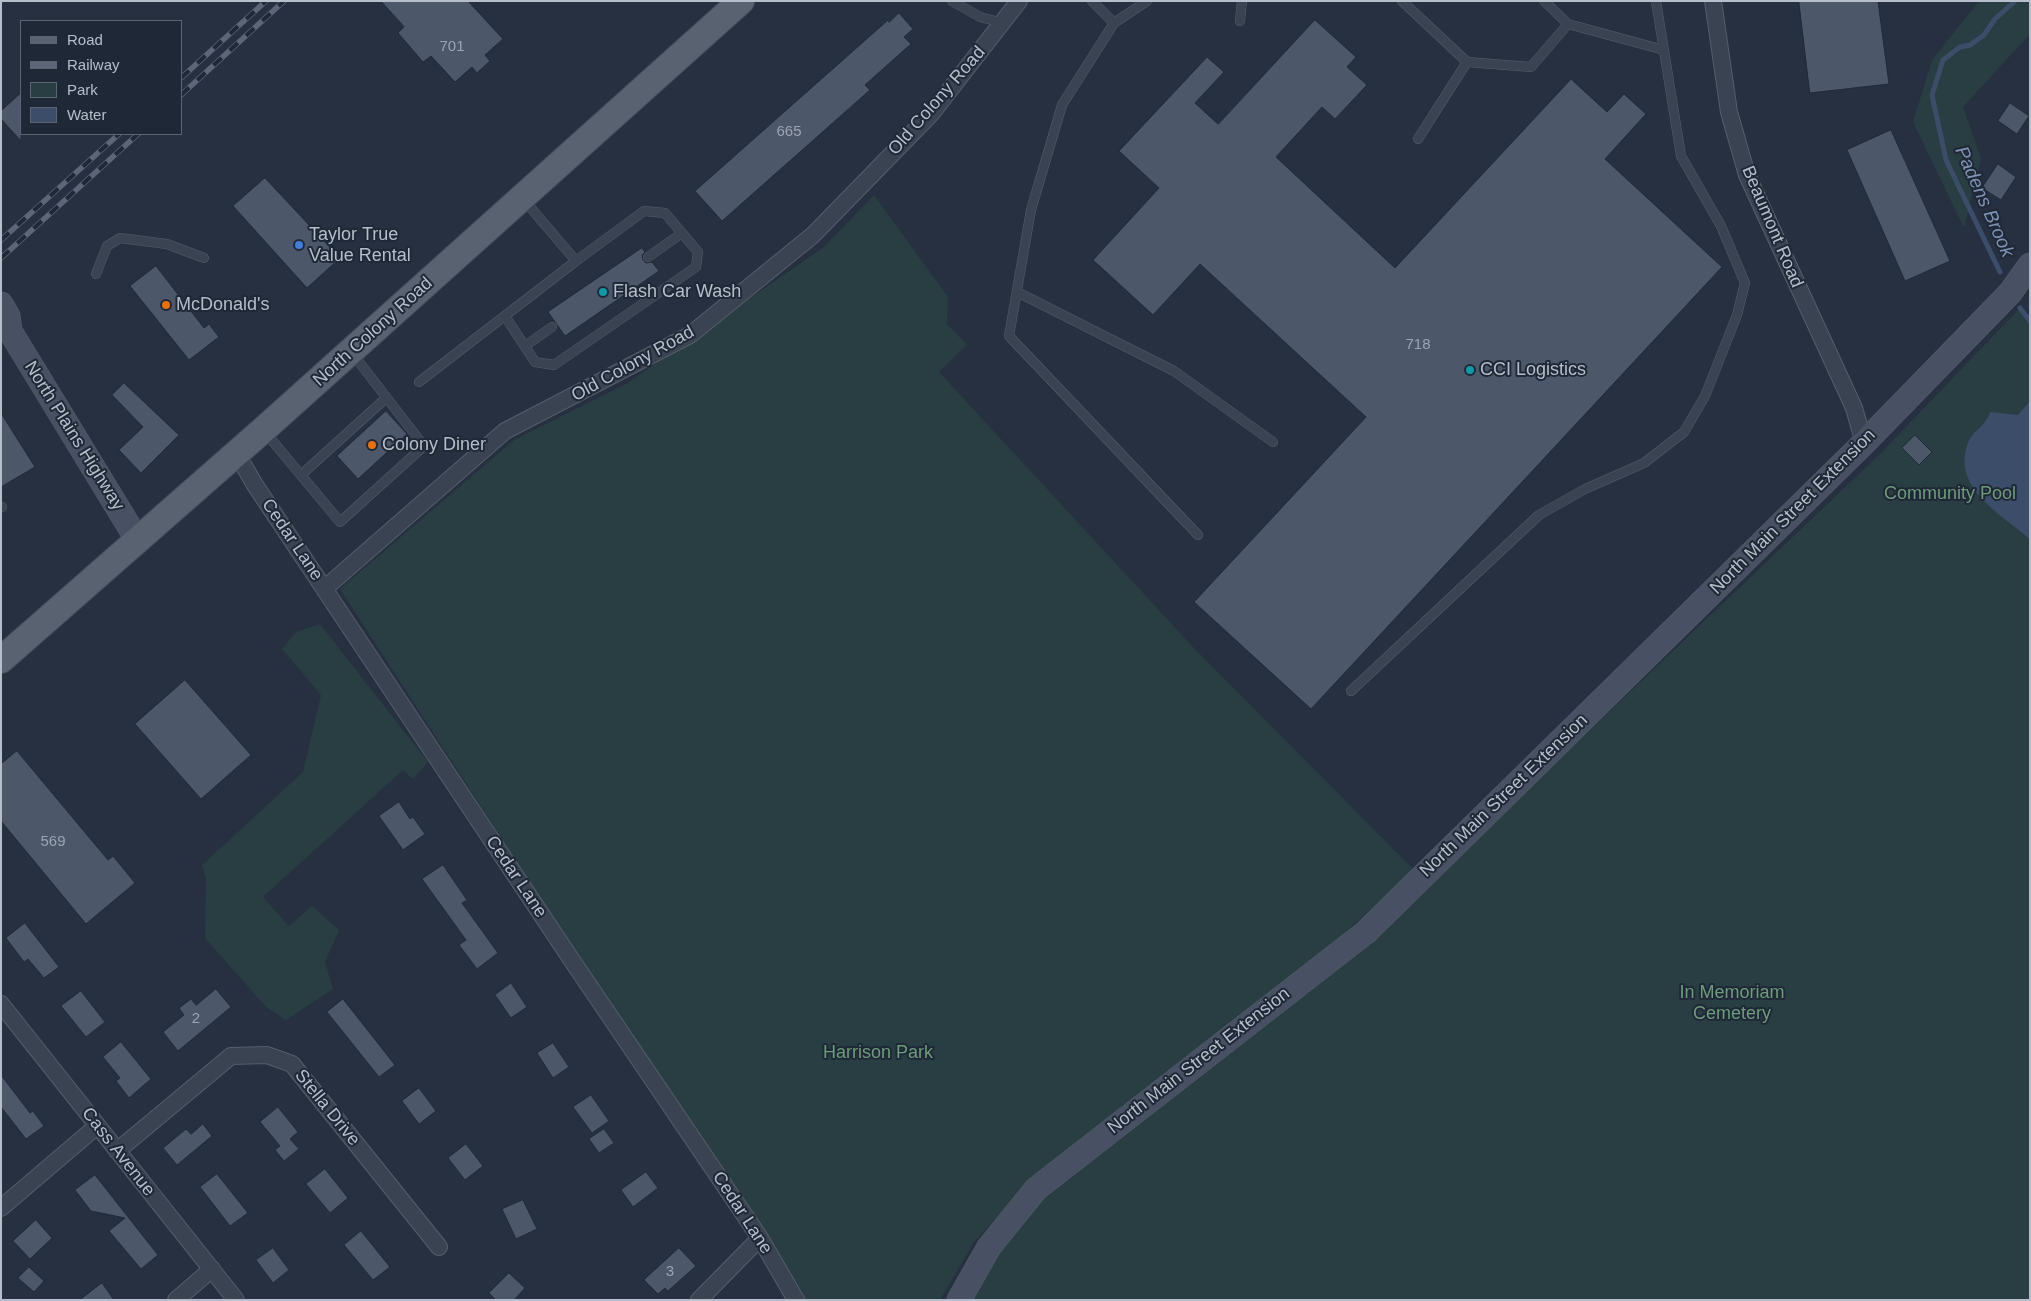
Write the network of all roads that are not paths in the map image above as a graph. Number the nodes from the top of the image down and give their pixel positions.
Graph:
1 (741, 1) edge
2 (952, 1) edge
3 (1019, 1) edge
4 (1092, 1) edge
5 (1146, 1) edge
6 (1242, 1) edge
7 (1402, 1) edge
8 (1544, 1) edge
9 (1656, 1) edge
10 (1713, 1) edge
11 (1240, 21) dead end
12 (1003, 23) junction
13 (1114, 23) junction
14 (1568, 24) junction
15 (1664, 50) junction
16 (1467, 62) junction
17 (1418, 139) dead end
18 (522, 198) junction
19 (682, 233) junction
20 (648, 257) dead end
21 (204, 258) dead end
22 (576, 260) junction
23 (2030, 265) edge
24 (96, 274) dead end
25 (1017, 292) junction
26 (1, 304) edge
27 (505, 316) junction
28 (552, 327) dead end
29 (6, 329) edge
30 (525, 346) junction
31 (350, 351) junction
32 (419, 382) dead end
33 (386, 398) junction
34 (263, 430) junction
35 (1273, 442) dead end
36 (1864, 443) junction
37 (237, 454) junction
38 (301, 475) junction
39 (1198, 535) dead end
40 (138, 540) junction
41 (324, 589) junction
42 (1, 660) edge
43 (1351, 691) dead end
44 (1, 1004) edge
45 (97, 1126) junction
46 (117, 1151) junction
47 (1, 1208) edge
48 (760, 1238) junction
49 (439, 1247) dead end
50 (212, 1269) junction
51 (176, 1300) edge
52 (236, 1300) edge
53 (699, 1300) edge
54 (796, 1300) edge
55 (959, 1300) edge

1 - 18 main road, North Colony Road
2 - 12 lane
3 - 12 street, Old Colony Road
4 - 13 lane
5 - 13 lane
6 - 11 lane
7 - 16 lane
8 - 14 lane
9 - 15 lane
10 - 36 street, Beaumont Road
12 - 41 street, Old Colony Road
13 - 25 lane
14 - 15 lane
14 - 16 lane
15 - 43 lane
16 - 17 lane
18 - 22 lane
18 - 31 main road, North Colony Road
19 - 20 lane
19 - 22 lane
19 - 30 lane
21 - 24 lane
22 - 27 lane
23 - 36 street, North Main Street Extension
25 - 35 lane
25 - 39 lane
26 - 29 street, North Plains Highway
27 - 30 lane
27 - 32 lane
28 - 30 lane
29 - 40 street, North Plains Highway
31 - 33 lane
31 - 34 main road, North Colony Road
33 - 38 lane
33 - 38 lane
34 - 37 main road, North Colony Road
34 - 38 lane
36 - 55 street, North Main Street Extension
37 - 40 main road, North Colony Road
37 - 41 street, Cedar Lane
40 - 42 main road, North Colony Road
41 - 48 street, Cedar Lane
44 - 45 street, Cass Avenue
45 - 46 street, Cass Avenue
45 - 47 street
46 - 49 street, Stella Drive
46 - 50 street, Cass Avenue
48 - 53 street
48 - 54 street, Cedar Lane
50 - 51 street
50 - 52 street, Cass Avenue

